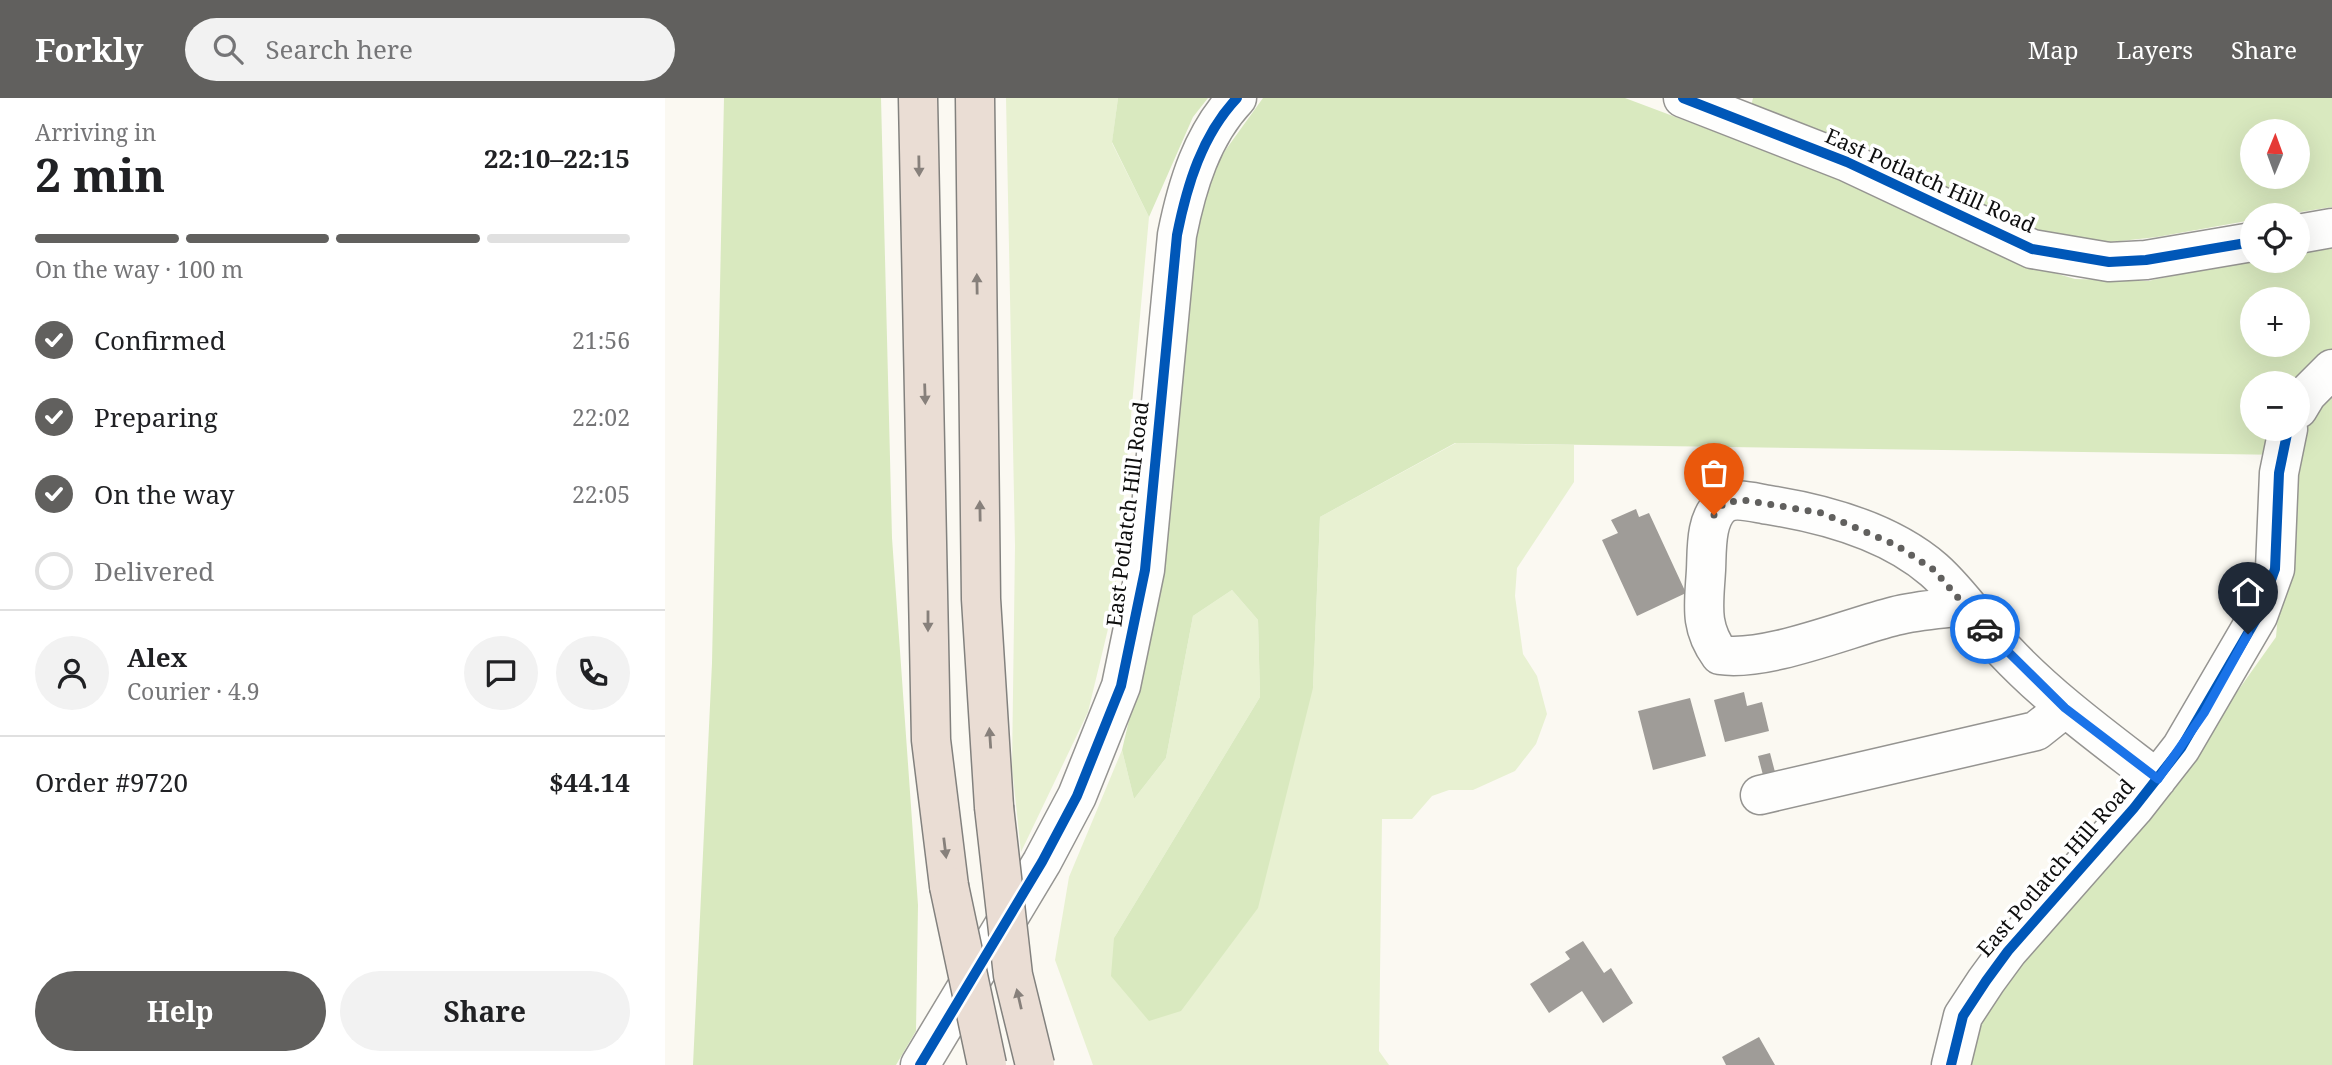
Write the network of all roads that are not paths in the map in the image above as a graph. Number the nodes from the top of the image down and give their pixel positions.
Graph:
1 (918, 98) edge
2 (975, 98) edge
3 (1237, 98) edge
4 (1683, 98) edge
5 (2332, 228) edge
6 (2310, 232) edge
7 (2240, 244) edge
8 (2332, 369) edge
9 (2310, 391) edge
10 (2285, 441) edge
11 (1965, 606) junction
12 (2065, 708) junction
13 (2158, 779) junction
14 (1760, 795) dead end
15 (1944, 1059) edge
16 (920, 1065) edge
17 (987, 1065) edge
18 (1035, 1065) edge

1 -> 17 highway, bridge
18 -> 2 highway, bridge
3 - 16 street, East Potlatch Hill Road
4 - 7 street, East Potlatch Hill Road
5 - 6 street
8 - 9 street
10 - 13 street, East Potlatch Hill Road
11 - 11 street
11 - 12 street
12 - 13 street
12 - 14 street
13 - 15 street, East Potlatch Hill Road

